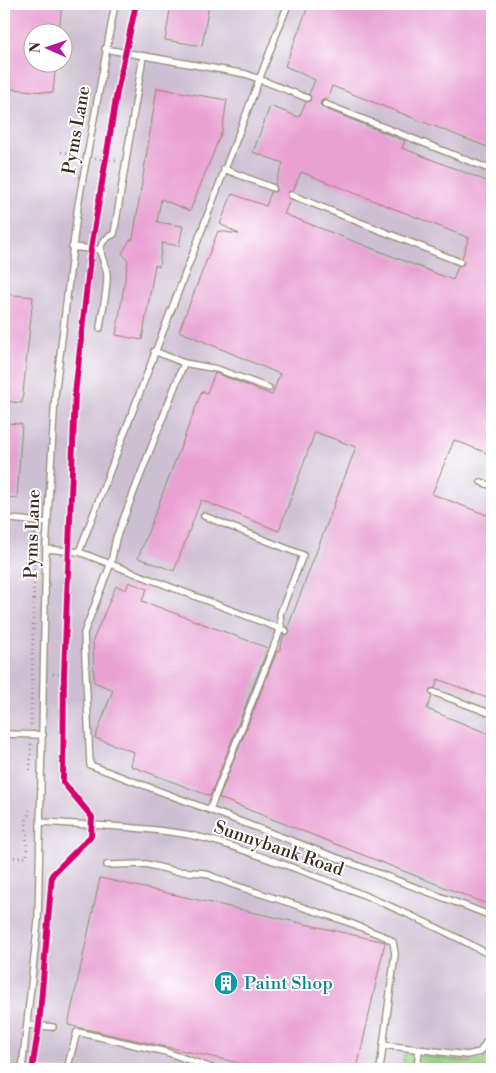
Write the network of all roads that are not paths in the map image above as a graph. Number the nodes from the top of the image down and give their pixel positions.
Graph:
1 (114, 4) edge
2 (288, 4) edge
3 (105, 49) junction
4 (143, 56) junction
5 (260, 78) junction
6 (307, 98) dead end
7 (325, 104) dead end
8 (224, 169) junction
9 (492, 170) edge
10 (273, 188) dead end
11 (292, 195) dead end
12 (72, 247) junction
13 (101, 250) junction
14 (460, 262) dead end
15 (100, 328) dead end
16 (154, 351) junction
17 (184, 363) junction
18 (269, 388) dead end
19 (481, 482) dead end
20 (492, 486) edge
21 (204, 516) dead end
22 (4, 518) edge
23 (47, 523) junction
24 (46, 549) junction
25 (79, 552) junction
26 (111, 563) junction
27 (283, 630) junction
28 (433, 692) dead end
29 (492, 714) edge
30 (4, 734) edge
31 (43, 735) junction
32 (210, 809) junction
33 (41, 822) junction
34 (107, 865) dead end
35 (492, 916) edge
36 (492, 956) edge
37 (28, 1025) junction
38 (53, 1027) dead end
39 (492, 1033) edge
40 (383, 1045) junction
41 (419, 1050) junction
42 (22, 1069) edge
43 (67, 1069) edge
44 (215, 1069) edge
45 (380, 1069) edge
46 (417, 1069) edge
47 (472, 1069) edge
48 (492, 1069) edge

1 - 3 lane, Pyms Lane
2 - 5 lane
3 - 4 lane
3 - 12 lane, Pyms Lane
4 - 5 lane
4 - 13 lane
5 - 6 lane
5 - 8 lane
7 - 9 lane
8 - 10 lane
8 - 16 lane
11 - 14 lane
12 - 13 lane
12 - 23 lane, Pyms Lane
13 - 15 lane
16 - 17 lane
16 - 25 lane
17 - 18 lane
17 - 26 lane
19 - 20 lane
21 - 27 lane
22 - 23 lane
23 - 24 lane, Pyms Lane
24 - 25 lane
24 - 31 lane, Pyms Lane
25 - 26 lane
26 - 27 lane
26 - 32 lane
27 - 32 lane
28 - 29 lane
30 - 31 lane
31 - 33 lane, Pyms Lane
32 - 35 lane
33 - 36 lane, Sunnybank Road
33 - 37 lane, Pyms Lane
34 - 40 lane
37 - 38 lane
37 - 42 lane, Pyms Lane
39 - 41 lane
40 - 41 lane
40 - 45 lane
41 - 46 lane
43 - 44 lane
47 - 48 lane

